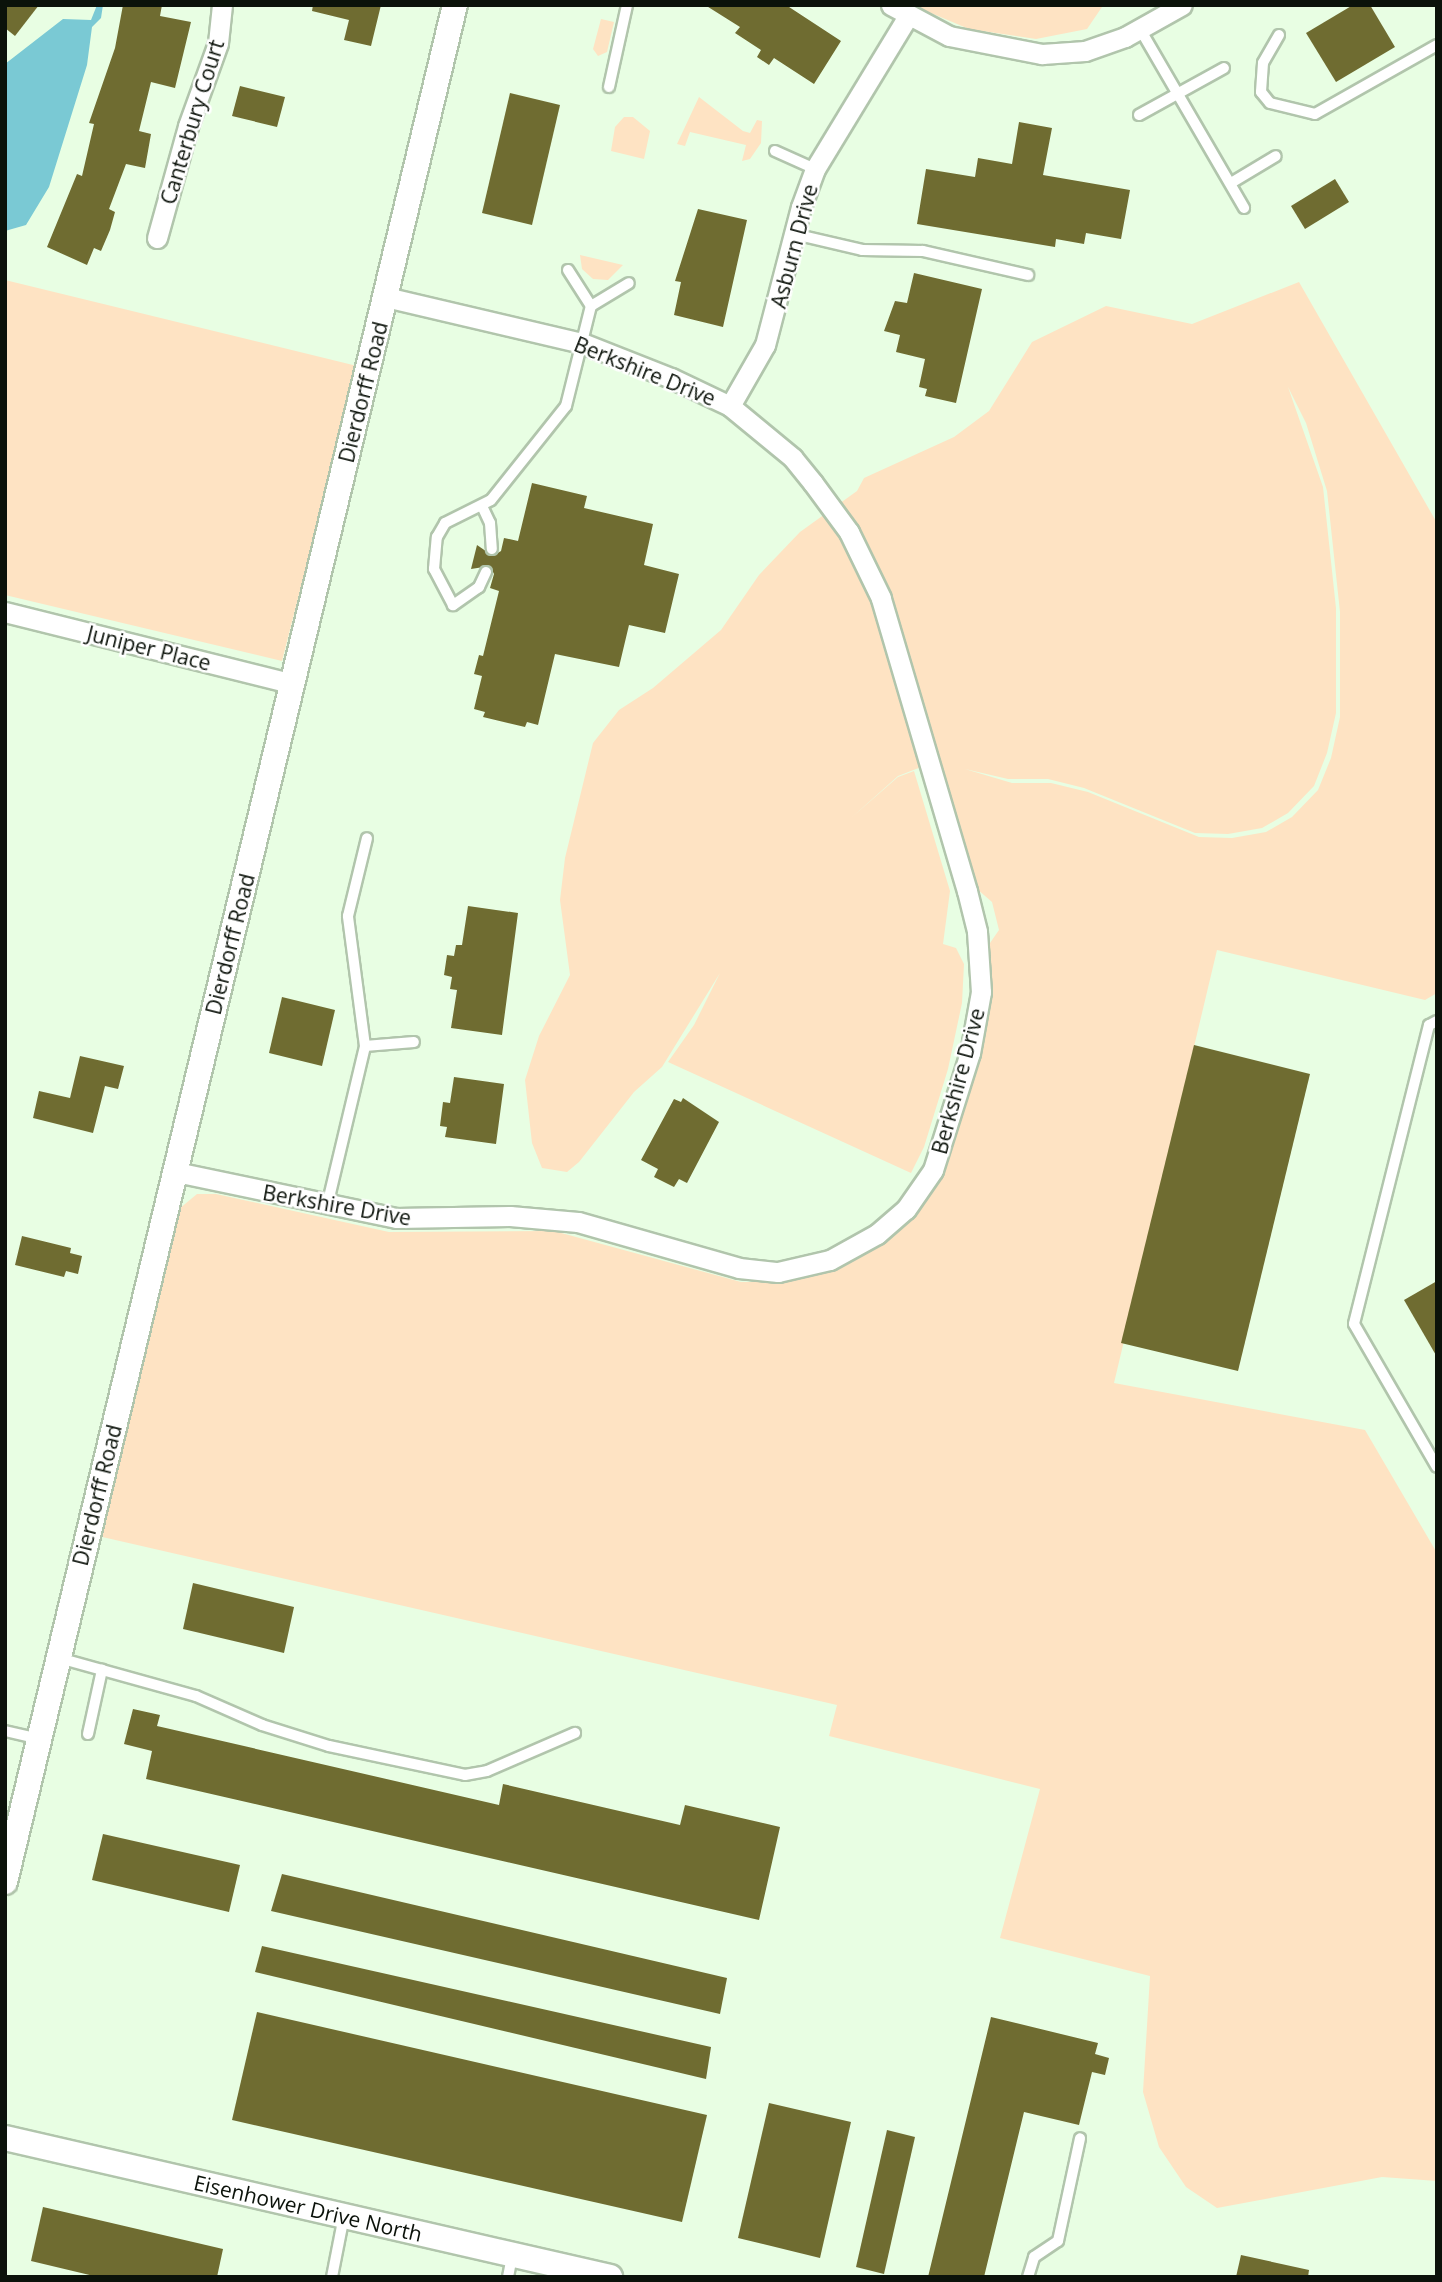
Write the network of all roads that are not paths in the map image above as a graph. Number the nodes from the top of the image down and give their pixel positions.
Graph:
1 (222, 5) edge
2 (455, 5) edge
3 (627, 5) edge
4 (891, 5) edge
5 (1182, 5) edge
6 (908, 16) junction
7 (1140, 29) junction
8 (1279, 35) dead end
9 (1437, 45) edge
10 (1224, 68) dead end
11 (608, 87) dead end
12 (1181, 94) junction
13 (1139, 115) dead end
14 (775, 150) dead end
15 (1276, 156) dead end
16 (816, 169) junction
17 (1231, 183) junction
18 (1244, 208) dead end
19 (793, 234) junction
20 (157, 238) dead end
21 (568, 270) dead end
22 (1028, 275) dead end
23 (629, 283) dead end
24 (386, 298) junction
25 (591, 306) junction
26 (582, 343) junction
27 (730, 406) junction
28 (482, 506) junction
29 (492, 549) dead end
30 (486, 572) dead end
31 (5, 612) edge
32 (293, 684) junction
33 (366, 838) dead end
34 (1437, 1021) edge
35 (414, 1042) dead end
36 (365, 1046) junction
37 (176, 1172) junction
38 (327, 1206) junction
39 (1437, 1467) edge
40 (58, 1658) junction
41 (102, 1670) junction
42 (5, 1731) edge
43 (88, 1734) dead end
44 (575, 1734) dead end
45 (38, 1740) junction
46 (5, 1882) edge
47 (5, 2138) edge
48 (1080, 2138) dead end
49 (344, 2216) junction
50 (510, 2266) edge
51 (332, 2277) edge
52 (610, 2277) edge
53 (1028, 2277) edge

1 - 20 street, Canterbury Court
2 - 24 street, Dierdorff Road
3 - 11 lane
4 - 6 street
5 - 7 street
6 - 7 street
6 - 16 street, Asburn Drive
7 - 12 lane
8 - 9 lane
10 - 12 lane
12 - 13 lane
12 - 17 lane
14 - 16 lane
15 - 17 lane
16 - 19 street, Asburn Drive
17 - 18 lane
19 - 22 lane
19 - 27 street, Asburn Drive
21 - 25 lane
23 - 25 lane
24 - 26 street, Berkshire Drive
24 - 32 street, Dierdorff Road
25 - 26 lane
26 - 27 street, Berkshire Drive
26 - 28 lane
27 - 38 street, Berkshire Drive
28 - 29 lane
28 - 30 lane
31 - 32 street, Juniper Place
32 - 37 street, Dierdorff Road
33 - 36 lane
34 - 39 lane
35 - 36 lane
36 - 38 lane
37 - 38 street, Berkshire Drive
37 - 40 street, Dierdorff Road
40 - 41 lane
40 - 45 street, Dierdorff Road
41 - 43 lane
41 - 44 lane
42 - 45 lane
45 - 46 street, Dierdorff Road
47 - 49 street, Eisenhower Drive North
48 - 53 lane
49 - 50 street, Eisenhower Drive North
49 - 51 lane
50 - 52 street, Eisenhower Drive North

